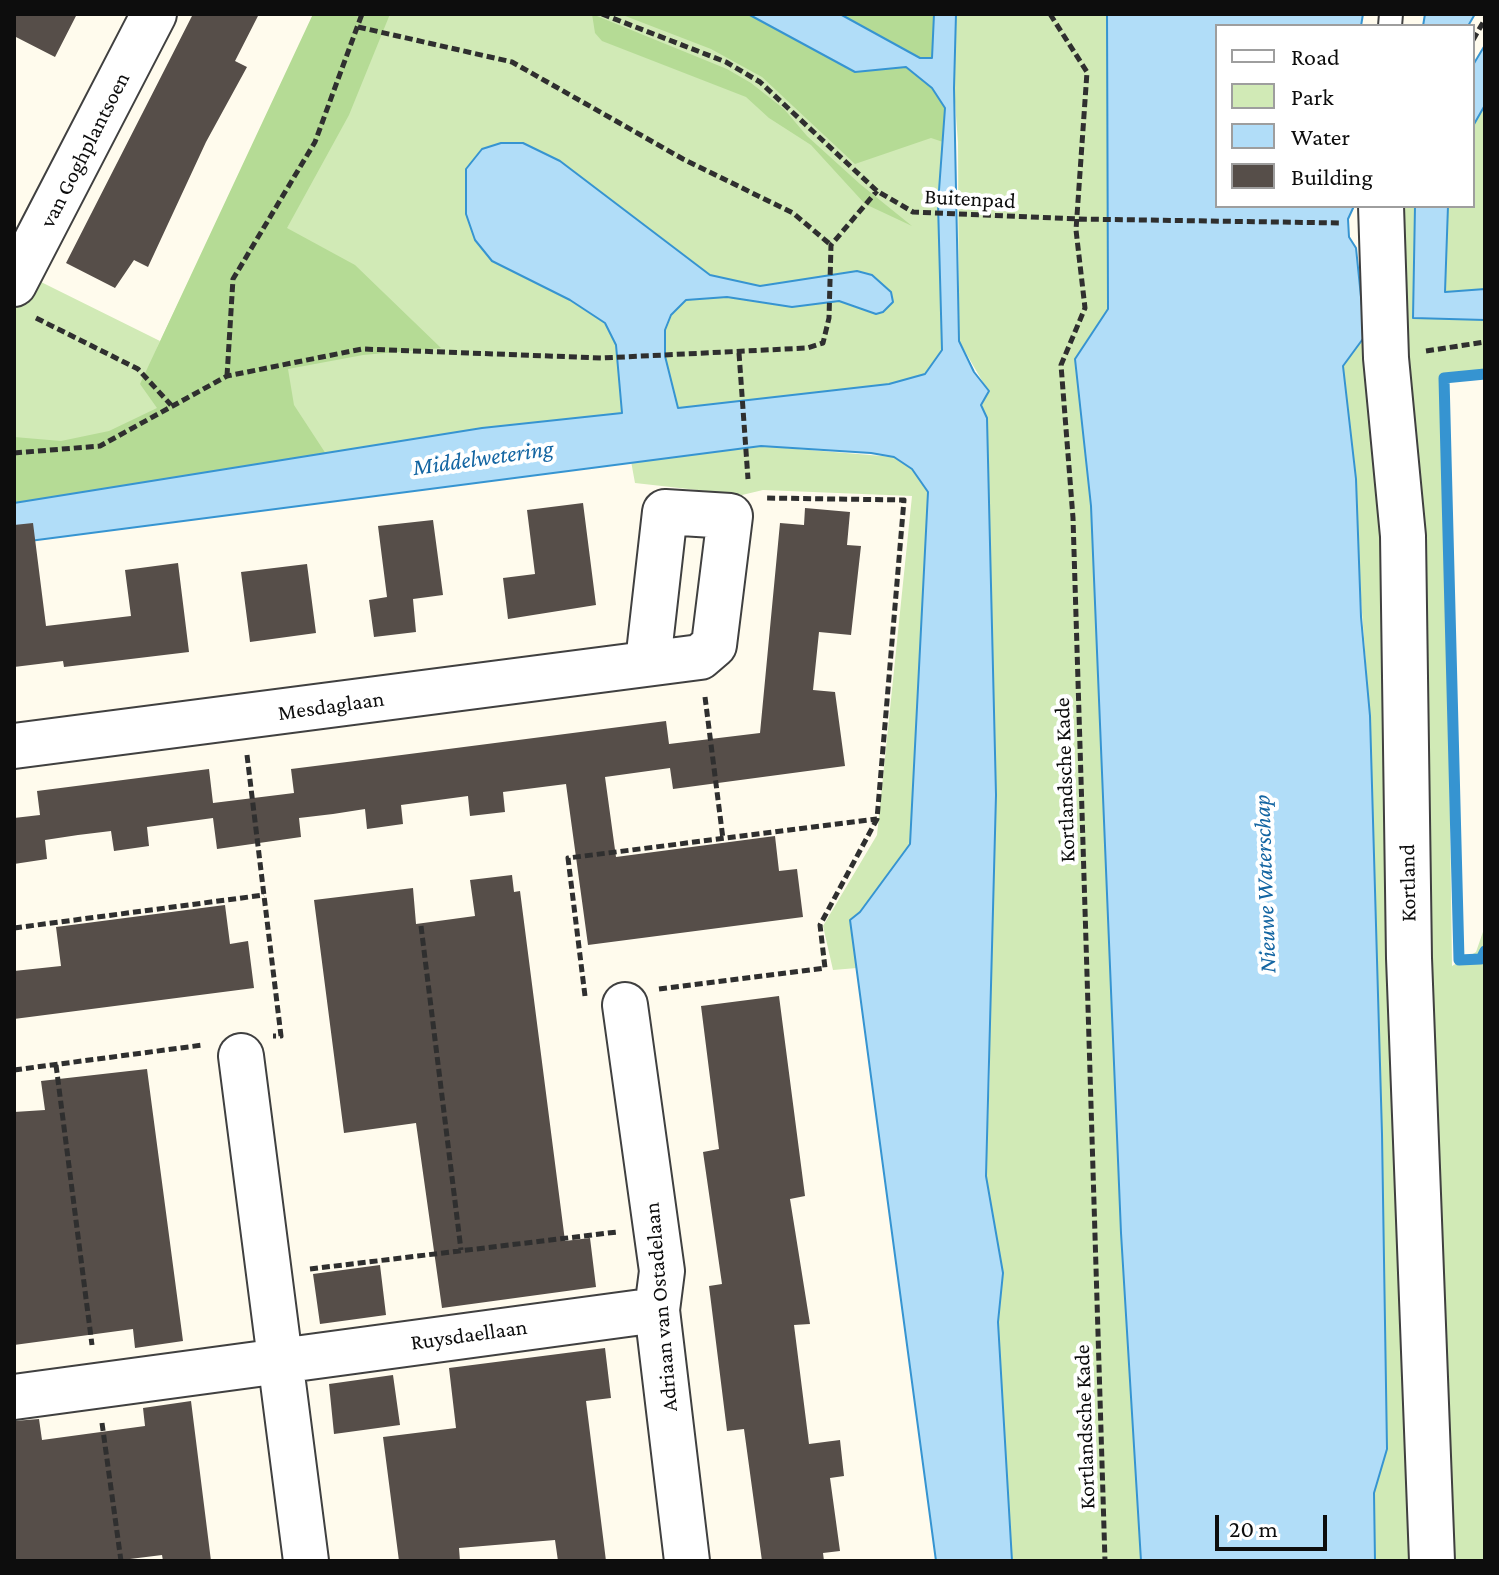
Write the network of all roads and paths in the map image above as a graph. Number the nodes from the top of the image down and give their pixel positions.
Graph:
1 (154, 14) edge
2 (362, 14) edge
3 (602, 14) edge
4 (1050, 14) edge
5 (1485, 19) edge
6 (358, 27) junction
7 (1475, 36) edge
8 (877, 191) junction
9 (1366, 214) edge
10 (1078, 219) junction
11 (831, 245) junction
12 (21, 299) edge
13 (1485, 342) edge
14 (739, 353) junction
15 (1386, 358) junction
16 (227, 376) junction
17 (171, 405) junction
18 (14, 453) edge
19 (739, 507) junction
20 (700, 657) junction
21 (648, 662) junction
22 (242, 719) junction
23 (14, 746) edge
24 (877, 819) junction
25 (723, 839) junction
26 (264, 895) junction
27 (421, 926) dead end
28 (14, 928) edge
29 (626, 996) junction
30 (239, 1046) junction
31 (56, 1065) junction
32 (14, 1070) edge
33 (656, 1227) junction
34 (461, 1250) junction
35 (269, 1274) junction
36 (657, 1310) junction
37 (280, 1361) junction
38 (97, 1386) junction
39 (14, 1397) edge
40 (121, 1561) edge
41 (306, 1561) edge
42 (687, 1561) edge
43 (1105, 1561) edge
44 (1432, 1561) edge

1 - 12 street, van Goghplantsoen
2 - 6 path
3 - 8 path, Buitenpad
4 - 10 path, Kortlandsche Kade
5 - 7 path
6 - 11 path
6 - 16 path
8 - 10 path, Buitenpad
8 - 11 path
9 - 10 path, Buitenpad
9 - 15 street, Kortland
10 - 43 path, Kortlandsche Kade
11 - 14 path
12 - 17 path
13 - 15 path
14 - 16 path
14 - 19 path
15 - 44 street, Kortland
16 - 17 path
17 - 18 path
19 - 20 street
19 - 21 street
19 - 24 path
20 - 21 street, Mesdaglaan
20 - 25 path
21 - 22 street, Mesdaglaan
22 - 23 street, Mesdaglaan
22 - 26 path
24 - 25 path
24 - 29 path
25 - 29 path
26 - 28 path
26 - 30 path
27 - 34 path
29 - 33 street, Adriaan van Ostadelaan
30 - 31 path
30 - 35 street
31 - 32 path
31 - 38 path
33 - 34 path
33 - 36 street, Adriaan van Ostadelaan
34 - 35 path
35 - 37 street
36 - 37 street, Ruysdaellaan
36 - 42 street, Adriaan van Ostadelaan
37 - 38 street, Ruysdaellaan
37 - 41 street
38 - 39 street, Ruysdaellaan
38 - 40 path

